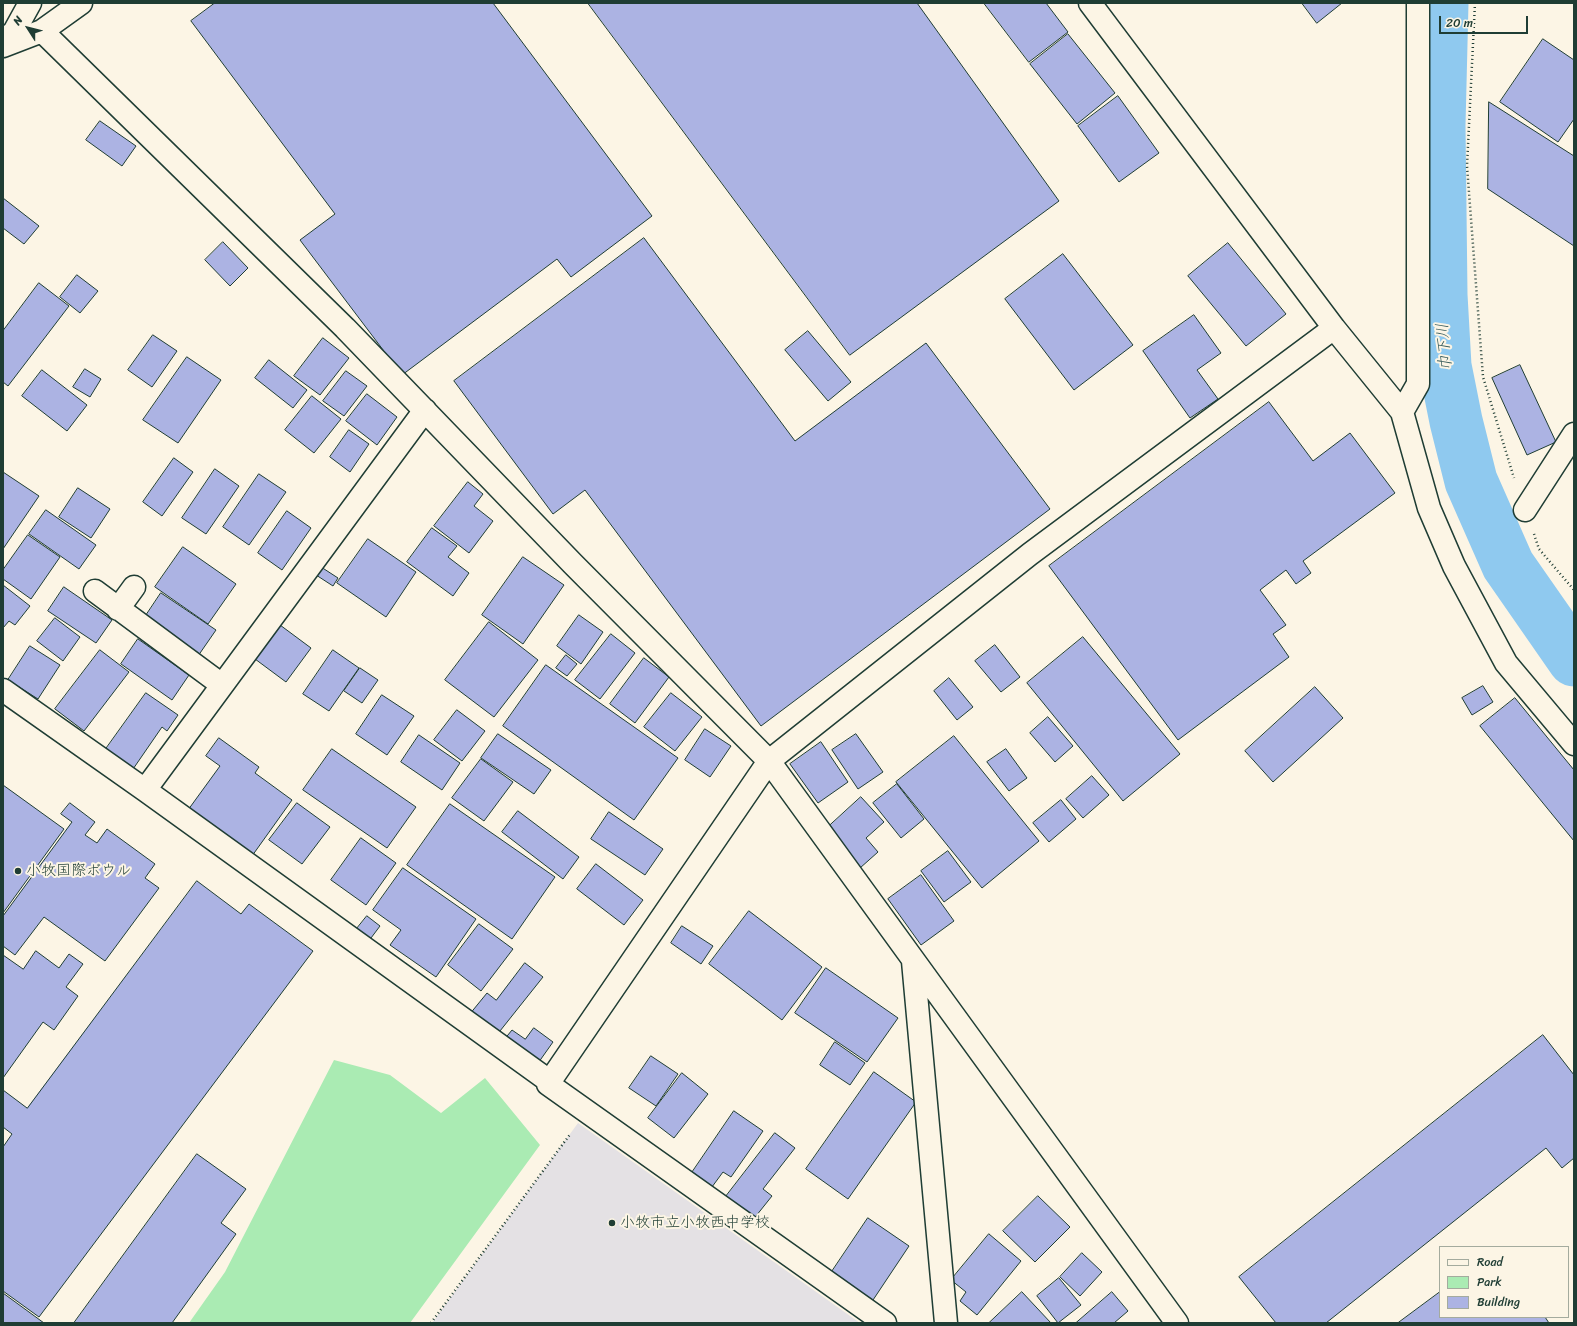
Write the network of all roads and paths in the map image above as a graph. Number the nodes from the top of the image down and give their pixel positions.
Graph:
1 (30, 3) edge
2 (81, 3) edge
3 (1090, 3) edge
4 (1418, 3) edge
5 (1475, 3) edge
6 (42, 31) junction
7 (3, 40) edge
8 (3, 46) edge
9 (1334, 328) junction
10 (425, 410) junction
11 (1402, 412) junction
12 (1574, 434) edge
13 (1524, 510) junction
14 (134, 587) dead end
15 (1574, 590) edge
16 (95, 591) dead end
17 (118, 609) junction
18 (222, 685) junction
19 (3, 690) edge
20 (1574, 744) edge
21 (769, 761) junction
22 (145, 790) junction
23 (913, 960) junction
24 (549, 1081) junction
25 (586, 1111) junction
26 (432, 1323) edge
27 (885, 1323) edge
28 (946, 1323) edge
29 (1177, 1323) edge

1 - 7 main road
2 - 6 main road
3 - 9 main road
4 - 11 main road
5 - 13 path
6 - 8 main road
6 - 10 main road
9 - 11 main road
9 - 21 main road
10 - 18 main road
10 - 21 main road
11 - 20 main road
12 - 13 main road
13 - 15 path
14 - 17 main road
16 - 17 main road
17 - 18 main road
18 - 22 main road
19 - 22 main road
21 - 23 main road
21 - 24 main road
22 - 24 main road
23 - 28 main road
23 - 29 main road
24 - 25 main road
25 - 26 path
25 - 27 main road

